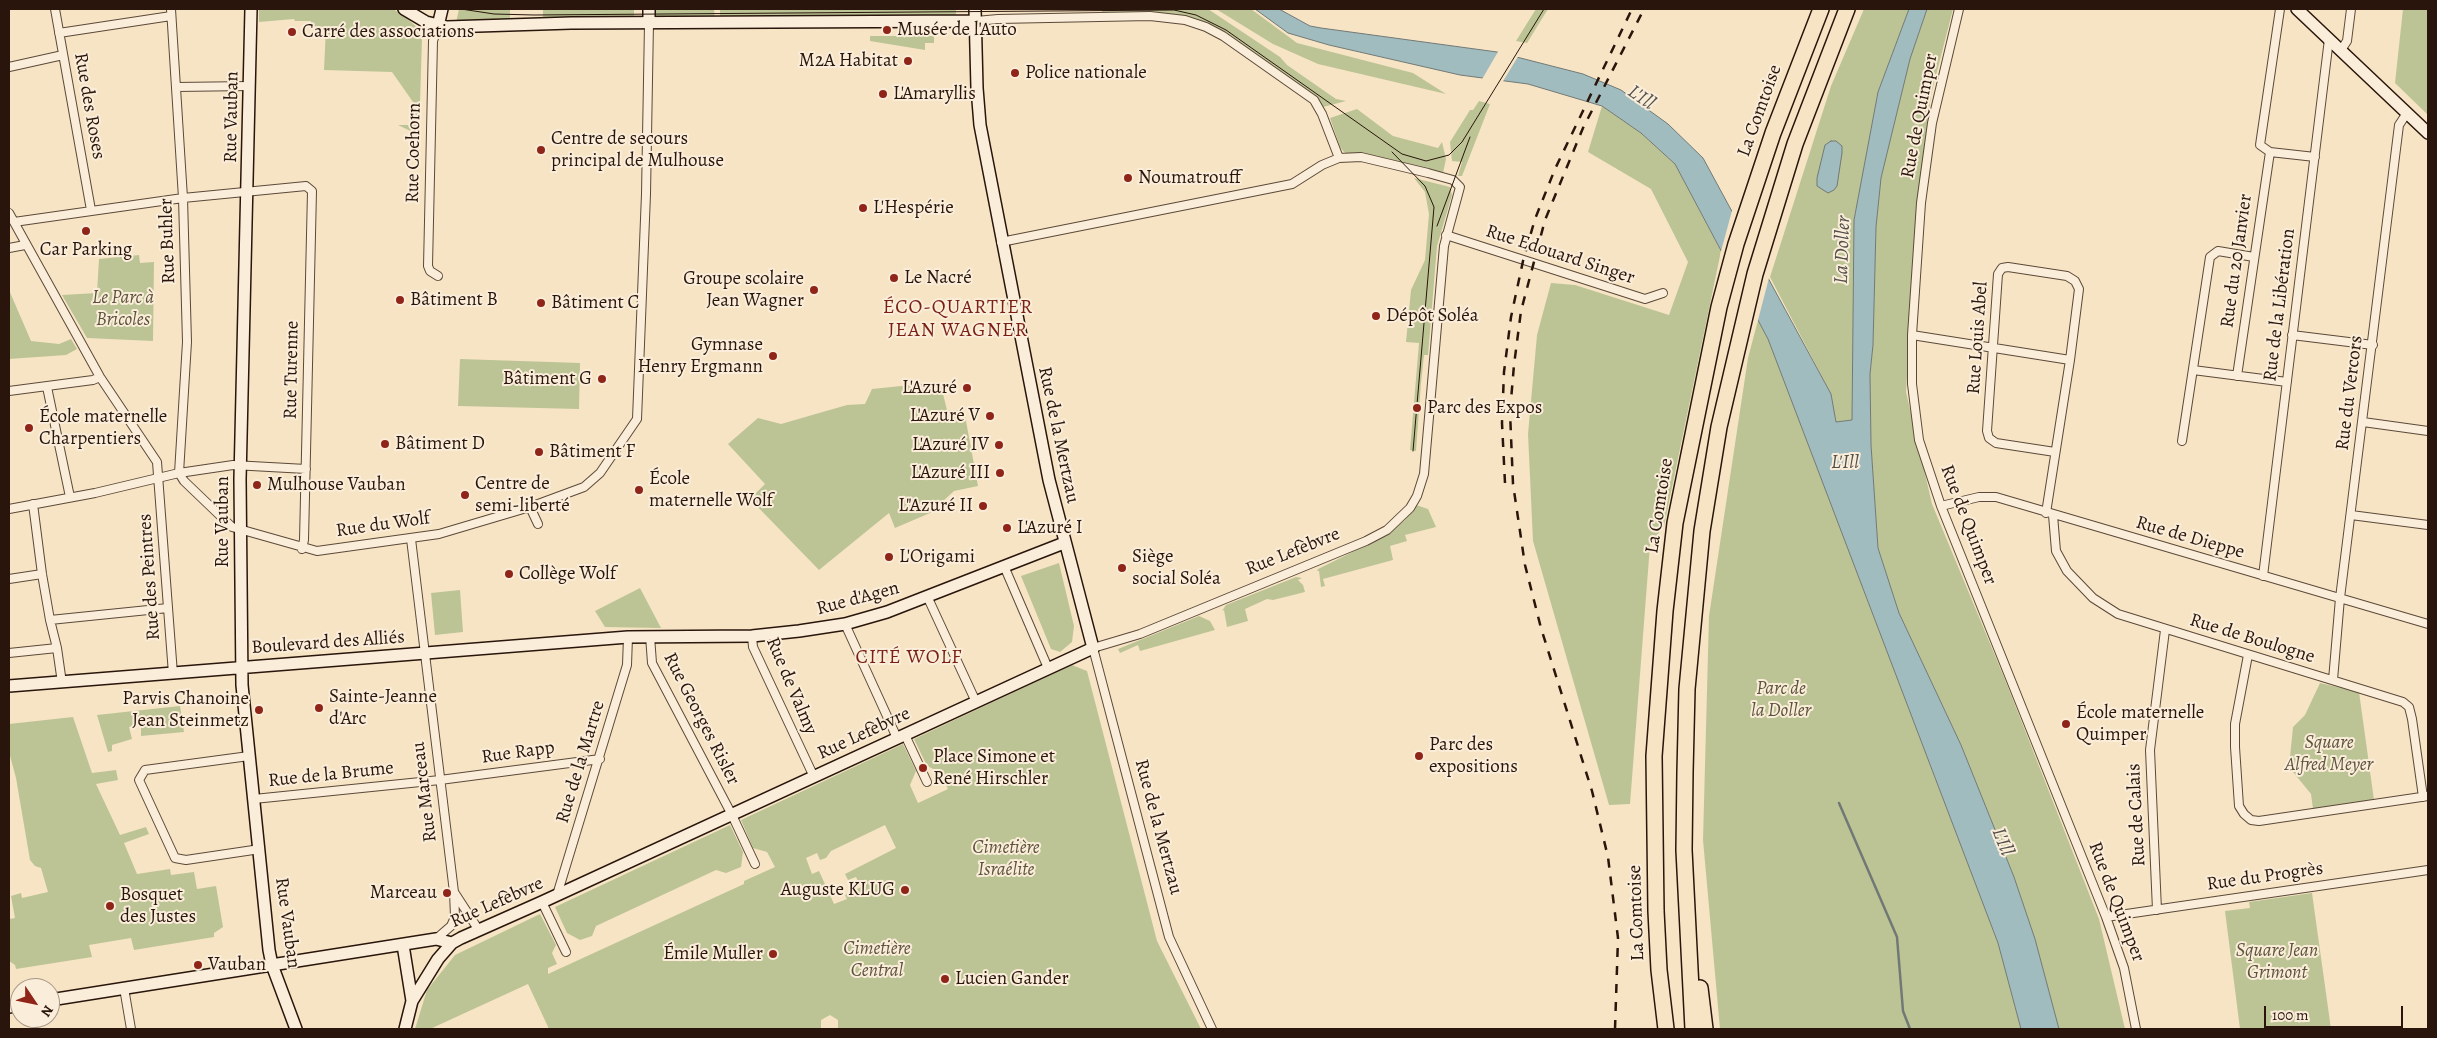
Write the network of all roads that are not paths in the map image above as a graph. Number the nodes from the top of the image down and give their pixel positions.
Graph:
1 (55, 9) edge
2 (251, 9) edge
3 (404, 9) edge
4 (442, 9) edge
5 (649, 9) edge
6 (976, 9) edge
7 (1821, 9) edge
8 (1847, 9) edge
9 (1959, 9) edge
10 (2280, 9) edge
11 (2297, 9) edge
12 (2351, 9) edge
13 (171, 12) edge
14 (976, 21) junction
15 (649, 22) junction
16 (438, 26) junction
17 (59, 33) junction
18 (2330, 39) junction
19 (2341, 50) junction
20 (62, 55) junction
21 (9, 67) edge
22 (250, 86) junction
23 (176, 87) junction
24 (2407, 113) junction
25 (2428, 133) edge
26 (2270, 152) junction
27 (2315, 157) junction
28 (1339, 158) junction
29 (247, 192) junction
30 (184, 198) junction
31 (91, 210) junction
32 (9, 213) edge
33 (14, 222) junction
34 (1446, 235) junction
35 (1002, 242) junction
36 (26, 245) junction
37 (9, 248) edge
38 (2254, 257) junction
39 (438, 276) dead end
40 (1663, 292) dead end
41 (1912, 335) junction
42 (2292, 336) junction
43 (2373, 345) junction
44 (1992, 347) junction
45 (2070, 360) junction
46 (2193, 370) junction
47 (2237, 376) junction
48 (100, 377) junction
49 (2287, 382) junction
50 (47, 386) junction
51 (9, 391) edge
52 (2363, 422) junction
53 (2428, 431) edge
54 (2182, 441) dead end
55 (2055, 452) junction
56 (240, 465) junction
57 (306, 469) junction
58 (179, 473) junction
59 (159, 477) junction
60 (70, 497) junction
61 (33, 504) junction
62 (1941, 506) junction
63 (530, 507) junction
64 (9, 509) edge
65 (2050, 514) junction
66 (2351, 515) junction
67 (538, 524) dead end
68 (2428, 525) edge
69 (240, 530) junction
70 (411, 539) junction
71 (1064, 542) junction
72 (302, 549) junction
73 (1004, 566) junction
74 (42, 574) junction
75 (2263, 576) junction
76 (9, 579) edge
77 (927, 596) junction
78 (2340, 598) junction
79 (168, 608) junction
80 (50, 620) junction
81 (845, 624) junction
82 (2428, 624) edge
83 (2165, 630) junction
84 (650, 636) junction
85 (752, 636) junction
86 (628, 637) junction
87 (57, 648) junction
88 (1093, 648) junction
89 (9, 653) edge
90 (425, 654) junction
91 (2248, 654) junction
92 (243, 667) junction
93 (1048, 668) junction
94 (173, 674) junction
95 (2333, 680) junction
96 (62, 683) junction
97 (9, 686) edge
98 (976, 702) junction
99 (901, 736) junction
100 (250, 756) junction
101 (600, 759) junction
102 (814, 777) junction
103 (440, 780) junction
104 (927, 782) dead end
105 (2426, 796) edge
106 (254, 799) junction
107 (732, 815) junction
108 (260, 849) junction
109 (755, 864) dead end
110 (2428, 870) edge
111 (454, 892) junction
112 (557, 895) junction
113 (542, 902) junction
114 (2157, 910) junction
115 (2106, 917) junction
116 (478, 929) junction
117 (1688, 938) junction
118 (436, 939) junction
119 (452, 943) junction
120 (403, 945) junction
121 (566, 952) dead end
122 (272, 965) junction
123 (124, 988) junction
124 (60, 998) edge
125 (412, 1001) junction
126 (131, 1029) edge
127 (296, 1029) edge
128 (405, 1029) edge
129 (1212, 1029) edge
130 (1666, 1029) edge
131 (1693, 1029) edge
132 (1705, 1029) edge
133 (2136, 1029) edge

1 - 17 street, Rue des Roses
2 - 22 main road, Rue Vauban
3 - 16 main road
4 - 16 main road
5 - 15 main road
6 - 14 main road, Rue de la Mertzau
7 - 130 highway, La Comtoise
8 - 117 highway
9 - 41 street, Rue de Quimper
10 - 26 street
11 - 18 main road
12 - 19 street
13 - 17 street
13 - 23 street, Rue Buhler
14 - 15 main road
14 - 28 street
14 - 35 main road, Rue de la Mertzau
15 - 16 main road
15 - 63 street, Rue du Wolf
16 - 39 street, Rue Coehorn
17 - 20 street, Rue des Roses
18 - 19 main road
18 - 27 street, Rue de la Libération
19 - 24 main road
20 - 21 street
20 - 31 street, Rue des Roses
22 - 23 street
22 - 29 main road, Rue Vauban
23 - 30 street, Rue Buhler
24 - 25 main road
24 - 43 street, Rue du Vercors
26 - 27 street
26 - 38 street, Rue du 20 Janvier
27 - 42 street, Rue de la Libération
28 - 34 street, Rue Lefèbvre
28 - 35 street
29 - 30 street
29 - 56 main road, Rue Vauban
29 - 57 street, Rue Turenne
30 - 31 street
30 - 58 street, Rue Buhler
31 - 33 street
32 - 33 street, Rue des Peintres
33 - 36 street, Rue des Peintres
34 - 40 street, Rue Edouard Singer
34 - 88 street, Rue Lefèbvre
35 - 71 main road, Rue de la Mertzau
36 - 37 street
36 - 48 street, Rue des Peintres
38 - 46 street
38 - 47 street, Rue du 20 Janvier
41 - 44 street
41 - 62 street, Rue de Quimper
42 - 43 street
42 - 49 street, Rue de la Libération
43 - 52 street, Rue du Vercors
44 - 45 street
44 - 45 street, Rue Louis Abel
44 - 55 street, Rue Louis Abel
45 - 55 street, Rue de Boulogne
46 - 47 street
46 - 54 street
47 - 49 street
48 - 50 street
48 - 59 street, Rue des Peintres
49 - 75 street, Rue de la Libération
50 - 51 street
50 - 60 street
52 - 53 street
52 - 66 street, Rue du Vercors
55 - 65 street, Rue de Boulogne
56 - 57 street
56 - 58 street
56 - 69 main road, Rue Vauban
57 - 72 street, Rue Turenne
58 - 59 street
58 - 69 street, Rue du Wolf
59 - 60 street
59 - 79 street, Rue des Peintres
60 - 61 street
61 - 64 street
61 - 74 street
62 - 65 street, Rue de Dieppe
62 - 115 street, Rue de Quimper
63 - 67 street
63 - 70 street, Rue du Wolf
65 - 75 street, Rue de Dieppe
65 - 83 street, Rue de Boulogne
66 - 68 street
66 - 78 street, Rue du Vercors
69 - 72 street, Rue du Wolf
69 - 92 main road, Rue Vauban
70 - 72 street, Rue du Wolf
70 - 90 street, Rue Marceau
71 - 73 main road, Rue d'Agen
71 - 88 main road, Rue de la Mertzau
73 - 77 main road, Rue d'Agen
73 - 93 street
74 - 76 street
74 - 80 street
75 - 78 street, Rue de Dieppe
77 - 81 main road, Rue d'Agen
77 - 98 street
78 - 82 street, Rue de Dieppe
78 - 95 street, Rue du Vercors
79 - 80 street
79 - 94 street, Rue des Peintres
80 - 87 street
81 - 85 main road, Rue d'Agen
81 - 99 street
83 - 91 street, Rue de Boulogne
83 - 114 street, Rue de Calais
84 - 85 main road, Rue d'Agen
84 - 86 main road, Boulevard des Alliés
84 - 107 street, Rue Georges Risler
85 - 102 street, Rue de Valmy
86 - 90 main road, Boulevard des Alliés
86 - 101 street, Rue de la Martre
87 - 89 street
87 - 96 street
88 - 93 main road, Rue Lefèbvre
88 - 129 street, Rue de la Mertzau
90 - 92 main road, Boulevard des Alliés
90 - 103 street, Rue Marceau
91 - 95 street, Rue de Boulogne
91 - 105 street
92 - 94 main road, Boulevard des Alliés
92 - 100 main road, Rue Vauban
93 - 98 main road, Rue Lefèbvre
94 - 96 main road, Boulevard des Alliés
95 - 105 street, Rue de Boulogne
96 - 97 main road, Boulevard des Alliés
98 - 99 main road, Rue Lefèbvre
99 - 102 main road, Rue Lefèbvre
99 - 104 street
100 - 106 main road, Rue Vauban
100 - 108 street
101 - 103 street, Rue Rapp
101 - 112 street, Rue de la Martre
102 - 107 main road, Rue Lefèbvre
103 - 106 street, Rue de la Brume
103 - 111 street, Rue Marceau
106 - 108 main road, Rue Vauban
107 - 109 street, Rue Georges Risler
107 - 112 main road, Rue Lefèbvre
108 - 122 main road, Rue Vauban
110 - 114 street, Rue du Progrès
111 - 116 street, Rue Marceau
111 - 118 street, Rue Marceau
112 - 113 main road, Rue Lefèbvre
113 - 116 main road, Rue Lefèbvre
113 - 121 street
114 - 115 street, Rue du Progrès
115 - 133 street, Rue de Quimper
116 - 119 main road, Rue Lefèbvre
117 - 131 highway
117 - 132 highway
118 - 119 main road, Rue Lefèbvre
118 - 120 main road, Rue Lefèbvre
119 - 125 main road
120 - 122 main road, Rue Lefèbvre
120 - 125 main road
122 - 123 main road, Rue Lefèbvre
122 - 127 main road, Rue Vauban
123 - 124 main road, Rue Lefèbvre
123 - 126 street
125 - 128 main road

